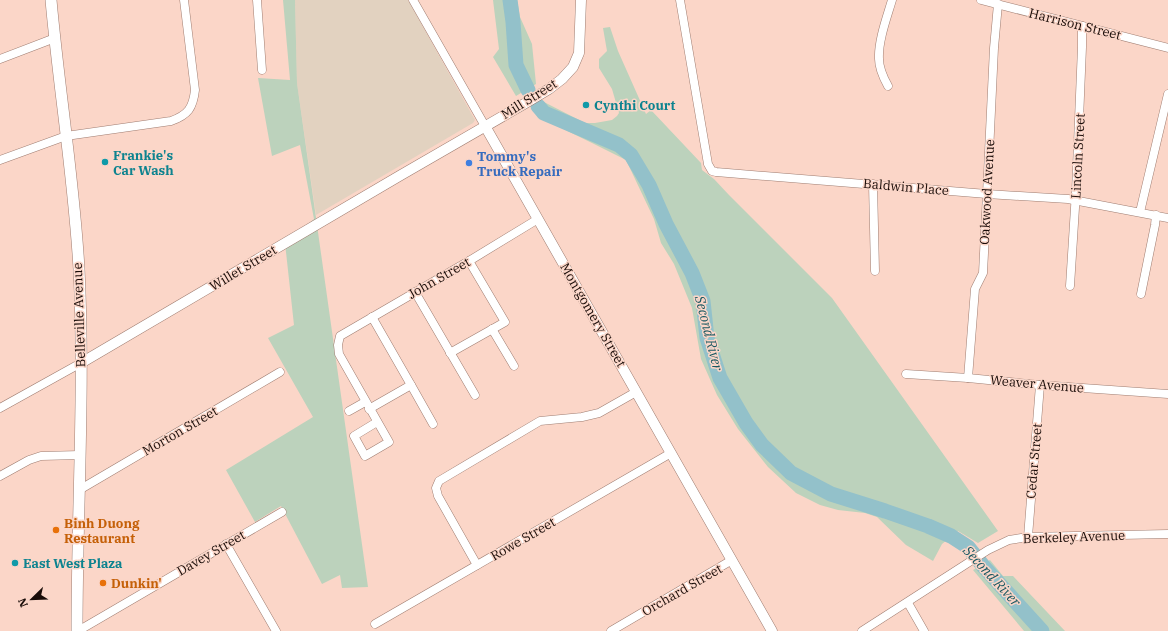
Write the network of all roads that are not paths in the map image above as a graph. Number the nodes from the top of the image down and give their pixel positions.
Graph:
1 (51, 0) edge
2 (184, 0) edge
3 (257, 0) edge
4 (413, 0) edge
5 (581, 0) edge
6 (680, 0) edge
7 (892, 0) edge
8 (981, 0) edge
9 (1015, 0) edge
10 (998, 4) junction
11 (1012, 8) junction
12 (1082, 26) junction
13 (55, 38) junction
14 (1168, 48) edge
15 (0, 59) edge
16 (262, 70) dead end
17 (888, 86) dead end
18 (1168, 94) edge
19 (485, 126) junction
20 (66, 136) junction
21 (0, 160) edge
22 (874, 184) junction
23 (987, 194) junction
24 (1075, 200) junction
25 (1140, 212) junction
26 (1156, 215) junction
27 (1168, 218) edge
28 (538, 219) junction
29 (469, 261) junction
30 (875, 271) dead end
31 (1070, 286) dead end
32 (414, 292) junction
33 (1141, 294) dead end
34 (372, 317) junction
35 (492, 329) junction
36 (450, 353) junction
37 (81, 363) junction
38 (514, 366) dead end
39 (280, 372) dead end
40 (906, 374) dead end
41 (968, 378) junction
42 (411, 385) junction
43 (1040, 385) junction
44 (636, 392) junction
45 (1168, 394) edge
46 (475, 395) dead end
47 (367, 405) junction
48 (0, 408) edge
49 (349, 411) dead end
50 (377, 422) junction
51 (433, 424) dead end
52 (671, 453) junction
53 (80, 455) junction
54 (0, 476) edge
55 (79, 490) junction
56 (282, 512) dead end
57 (1168, 534) edge
58 (1028, 537) junction
59 (226, 544) junction
60 (732, 560) junction
61 (478, 565) junction
62 (908, 602) junction
63 (375, 624) dead end
64 (77, 631) edge
65 (276, 631) edge
66 (611, 631) edge
67 (772, 631) edge
68 (862, 631) edge
69 (924, 631) edge

1 - 13 main road, Belleville Avenue
2 - 20 street
3 - 16 street
4 - 19 street, Montgomery Street
5 - 19 street, Mill Street
6 - 22 street, Baldwin Place
7 - 17 street
8 - 10 street, Harrison Street
9 - 11 street
10 - 11 street, Harrison Street
10 - 23 street, Oakwood Avenue
11 - 12 street, Harrison Street
12 - 14 street, Harrison Street
12 - 24 street, Lincoln Street
13 - 15 street
13 - 20 main road, Belleville Avenue
18 - 25 street
19 - 28 street, Montgomery Street
19 - 37 street, Willet Street
20 - 21 street
20 - 37 main road, Belleville Avenue
22 - 23 street, Baldwin Place
22 - 30 street
23 - 24 street, Baldwin Place
23 - 41 street, Oakwood Avenue
24 - 25 street, Baldwin Place
24 - 31 street, Lincoln Street
25 - 26 street, Baldwin Place
26 - 27 street, Baldwin Place
26 - 33 street
28 - 29 street, John Street
28 - 44 street, Montgomery Street
29 - 32 street, John Street
29 - 35 street
32 - 34 street, John Street
32 - 36 street
34 - 42 street
34 - 47 street, John Street
35 - 36 street
35 - 38 street
36 - 46 street
37 - 48 street, Willet Street
37 - 53 main road, Belleville Avenue
39 - 55 street, Morton Street
40 - 41 street, Weaver Avenue
41 - 43 street, Weaver Avenue
42 - 47 street
42 - 51 street
43 - 45 street, Weaver Avenue
43 - 58 street, Cedar Street
44 - 52 street, Montgomery Street
44 - 61 street
47 - 49 street
47 - 50 street
50 - 50 street
52 - 60 street, Montgomery Street
52 - 61 street, Rowe Street
53 - 54 street
53 - 55 main road, Belleville Avenue
55 - 64 main road, Belleville Avenue
56 - 59 street, Davey Street
57 - 58 street, Berkeley Avenue
58 - 62 street, Berkeley Avenue
59 - 64 street, Davey Street
59 - 65 street
60 - 66 street, Orchard Street
60 - 67 street, Montgomery Street
61 - 63 street, Rowe Street
62 - 68 street, Berkeley Avenue
62 - 69 street

